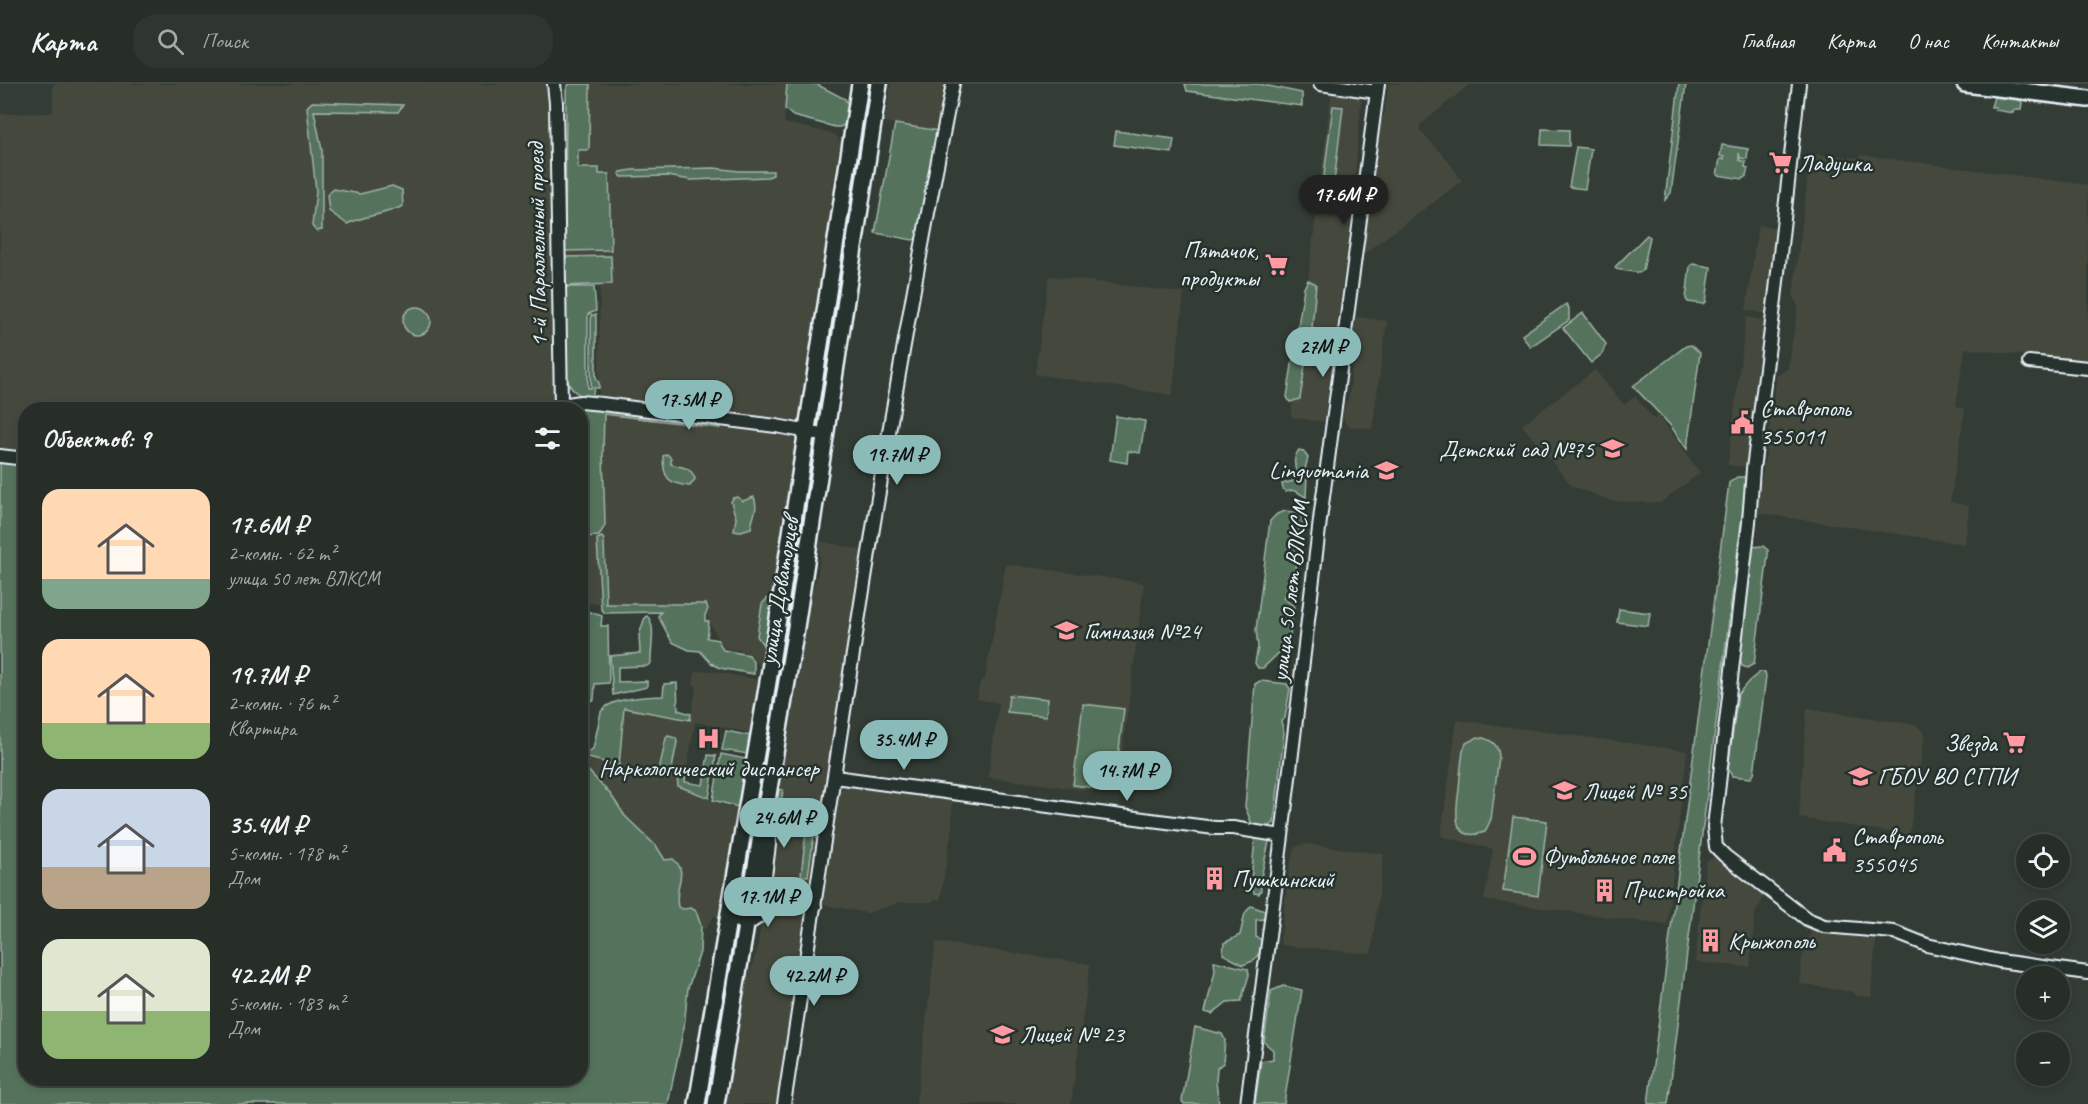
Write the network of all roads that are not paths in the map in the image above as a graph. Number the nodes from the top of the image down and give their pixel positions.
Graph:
1 (554, 84) edge
2 (860, 84) edge
3 (879, 84) edge
4 (953, 84) edge
5 (1320, 84) edge
6 (1799, 84) edge
7 (1965, 84) edge
8 (1377, 88) edge
9 (2088, 99) edge
10 (2028, 362) dead end
11 (2088, 368) edge
12 (561, 402) edge
13 (588, 403) edge
14 (807, 431) junction
15 (826, 435) junction
16 (0, 456) edge
17 (18, 458) edge
18 (835, 777) junction
19 (766, 809) junction
20 (1282, 836) junction
21 (777, 900) junction
22 (815, 906) junction
23 (729, 920) junction
24 (747, 923) junction
25 (2088, 972) edge
26 (697, 1104) edge
27 (716, 1104) edge
28 (784, 1104) edge
29 (1247, 1104) edge

1 - 12 street, 1-й Параллельный проезд
2 - 14 main road, улица Доваторцев
3 - 15 main road, улица Доваторцев
4 - 18 street
5 - 8 street
6 - 25 street
7 - 9 main road
8 - 20 street, улица 50 лет ВЛКСМ
10 - 11 street
13 - 14 street
14 - 15 street
14 - 23 main road, улица Доваторцев
15 - 19 main road, улица Доваторцев
16 - 17 street
18 - 20 street
18 - 22 street
19 - 21 street
19 - 24 main road, улица Доваторцев
20 - 29 street, улица 50 лет ВЛКСМ
21 - 22 street
21 - 24 street
22 - 28 street
23 - 24 street
23 - 26 main road, улица Доваторцев
24 - 27 main road, улица Доваторцев

